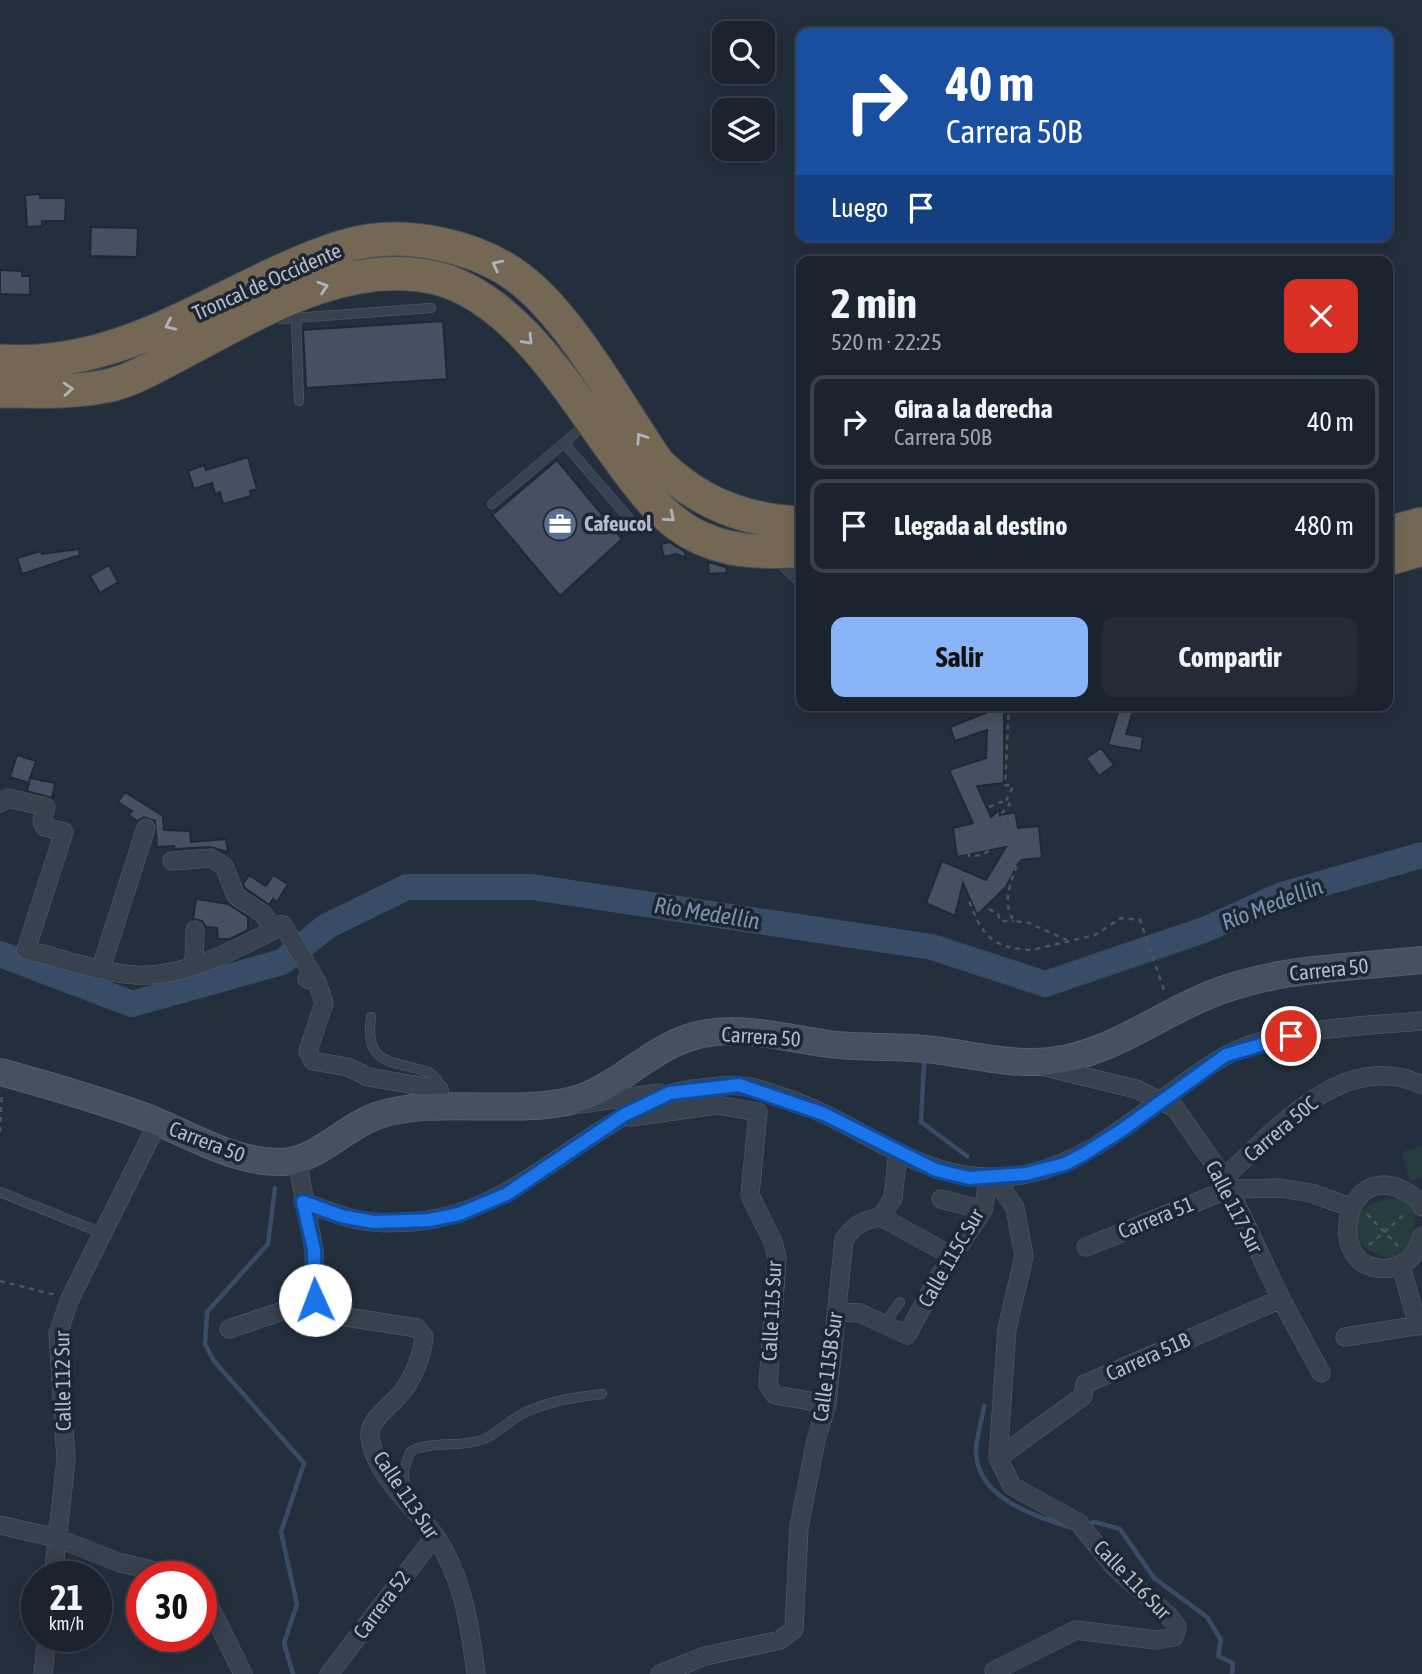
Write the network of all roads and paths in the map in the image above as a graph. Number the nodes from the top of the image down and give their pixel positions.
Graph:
1 (431, 308) dead end
2 (296, 317) junction
3 (281, 318) dead end
4 (0, 361) edge
5 (0, 391) edge
6 (299, 401) dead end
7 (590, 420) junction
8 (564, 443) junction
9 (492, 504) dead end
10 (796, 522) edge
11 (633, 523) dead end
12 (1422, 524) edge
13 (1393, 532) edge
14 (1422, 549) edge
15 (790, 551) edge
16 (1393, 558) edge
17 (796, 578) edge
18 (1009, 711) edge
19 (1006, 801) junction
20 (0, 803) edge
21 (989, 807) dead end
22 (146, 828) dead end
23 (1006, 836) junction
24 (969, 852) dead end
25 (172, 861) dead end
26 (974, 893) dead end
27 (989, 909) dead end
28 (1014, 921) junction
29 (276, 924) junction
30 (251, 925) dead end
31 (195, 930) dead end
32 (1068, 940) junction
33 (1422, 960) edge
34 (194, 964) junction
35 (101, 968) junction
36 (1166, 996) dead end
37 (371, 1017) dead end
38 (1422, 1021) edge
39 (1027, 1063) junction
40 (2, 1072) edge
41 (1422, 1084) edge
42 (670, 1093) junction
43 (440, 1099) junction
44 (1161, 1100) junction
45 (559, 1103) junction
46 (624, 1115) junction
47 (158, 1122) junction
48 (0, 1132) edge
49 (898, 1152) junction
50 (297, 1160) junction
51 (992, 1178) junction
52 (1226, 1184) junction
53 (0, 1192) edge
54 (941, 1199) dead end
55 (303, 1202) junction
56 (1420, 1204) edge
57 (1356, 1209) junction
58 (983, 1210) junction
59 (881, 1217) junction
60 (1385, 1230) junction
61 (102, 1233) junction
62 (1422, 1236) edge
63 (1086, 1247) dead end
64 (1364, 1250) dead end
65 (952, 1256) junction
66 (1403, 1260) junction
67 (0, 1281) edge
68 (70, 1299) junction
69 (1280, 1299) junction
70 (315, 1300) junction
71 (900, 1302) dead end
72 (837, 1312) junction
73 (883, 1325) junction
74 (1420, 1326) edge
75 (229, 1329) dead end
76 (1345, 1337) dead end
77 (1321, 1373) dead end
78 (602, 1394) dead end
79 (827, 1404) junction
80 (998, 1458) junction
81 (405, 1500) junction
82 (0, 1525) edge
83 (435, 1536) junction
84 (57, 1538) junction
85 (55, 1561) edge
86 (126, 1564) edge
87 (217, 1621) edge
88 (45, 1652) edge
89 (994, 1671) dead end
90 (43, 1674) edge
91 (243, 1674) edge
92 (329, 1674) edge
93 (476, 1674) edge
94 (660, 1674) edge

1 - 2 lane
2 - 3 lane
2 - 6 lane
10 -> 4 highway, Troncal de Occidente
5 -> 7 highway, Troncal de Occidente
7 - 8 lane
7 -> 15 highway, Troncal de Occidente
8 - 9 lane
8 - 11 lane
12 - 13 highway
14 - 16 highway
15 - 17 lane
18 - 19 path
19 - 21 path
19 - 23 path
20 - 35 street
22 - 35 street
23 - 24 path
23 - 28 path
25 - 29 street
26 - 32 path
27 - 28 path
28 - 32 path
29 - 30 street
29 - 34 street
29 - 43 street
31 - 34 street
32 - 36 path
33 - 39 main road, Carrera 50
34 - 35 street
37 - 43 lane
38 - 44 street
39 - 44 street, Calle 117 Sur
39 - 45 main road, Carrera 50
40 - 47 main road, Carrera 50
40 - 48 path
41 - 52 street, Carrera 50C
42 - 45 street
42 - 46 street
42 - 49 street
43 - 45 main road, Carrera 50
43 - 50 main road, Carrera 50
44 - 51 street
44 - 52 street, Calle 117 Sur
46 - 55 street
46 - 79 street, Calle 115 Sur
47 - 50 main road, Carrera 50
47 - 61 street, Calle 112 Sur
49 - 51 street
49 - 59 street
50 - 55 street
51 - 58 street, Calle 115C Sur
51 - 80 street
52 - 57 street, Carrera 51
52 - 63 street, Carrera 51
52 - 69 street, Calle 117 Sur
53 - 61 lane
54 - 58 street
55 - 70 street
56 - 57 street
56 - 60 path
57 - 60 path
57 - 66 street
58 - 65 street, Calle 115C Sur
59 - 65 street
59 - 72 street, Calle 115B Sur
60 - 64 path
60 - 66 path
61 - 68 street, Calle 112 Sur
62 - 66 street
65 - 73 street, Calle 115C Sur
66 - 74 street
67 - 68 path
68 - 84 street, Calle 112 Sur
69 - 77 street, Calle 117 Sur
69 - 80 street, Carrera 51B
70 - 75 street
70 - 81 street, Calle 113 Sur
71 - 73 lane
72 - 73 street
72 - 79 street, Calle 115B Sur
74 - 76 street
78 - 81 lane
79 - 94 street, Calle 115B Sur
80 - 89 street, Calle 116 Sur
81 - 83 street, Calle 113 Sur
82 - 84 street
83 - 92 street, Carrera 52
83 - 93 street, Calle 113 Sur
84 - 85 street, Calle 112 Sur
84 - 86 street
87 - 91 street
88 - 90 street

